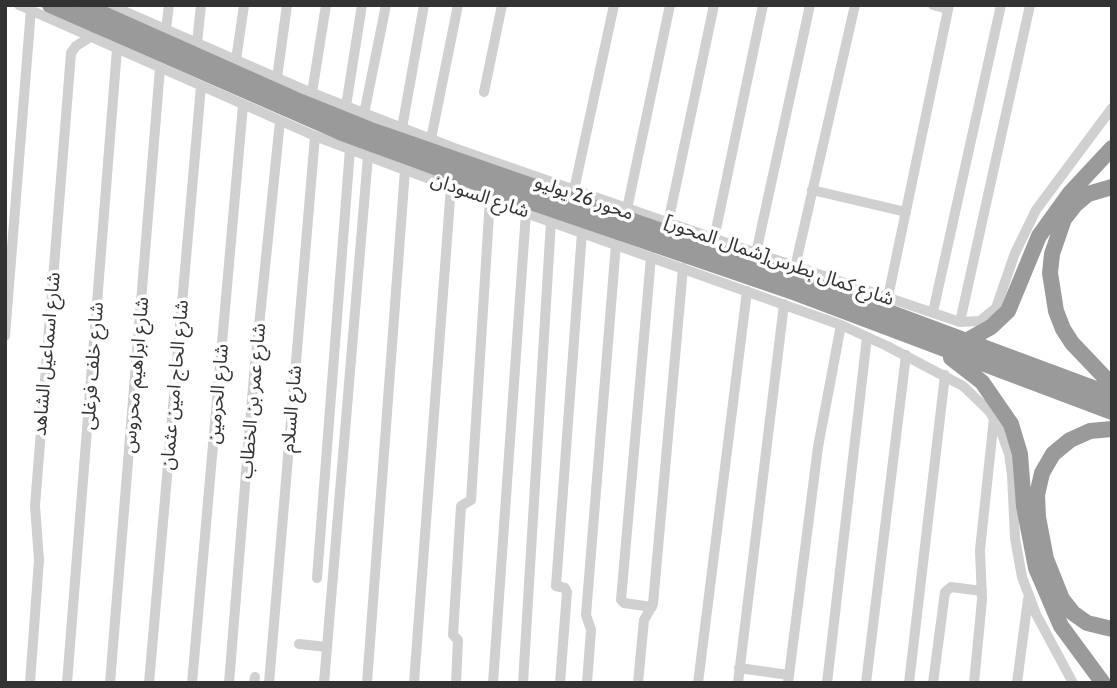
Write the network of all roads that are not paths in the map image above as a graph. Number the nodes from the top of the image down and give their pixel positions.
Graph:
1 (19, 5) edge
2 (50, 5) edge
3 (83, 5) edge
4 (110, 5) edge
5 (169, 5) edge
6 (201, 5) edge
7 (244, 5) edge
8 (287, 5) edge
9 (326, 5) edge
10 (362, 5) edge
11 (386, 5) edge
12 (424, 5) edge
13 (458, 5) edge
14 (502, 5) edge
15 (614, 5) edge
16 (670, 5) edge
17 (714, 5) edge
18 (763, 5) edge
19 (810, 5) edge
20 (855, 5) edge
21 (933, 5) edge
22 (1000, 5) edge
23 (1030, 5) edge
24 (948, 7) edge
25 (31, 9) junction
26 (129, 9) edge
27 (166, 30) junction
28 (92, 36) junction
29 (197, 43) junction
30 (117, 49) junction
31 (236, 60) junction
32 (160, 68) junction
33 (277, 78) junction
34 (201, 86) junction
35 (484, 92) dead end
36 (312, 93) junction
37 (243, 104) junction
38 (346, 106) junction
39 (1112, 108) edge
40 (365, 114) junction
41 (280, 121) junction
42 (402, 128) junction
43 (315, 136) junction
44 (430, 139) junction
45 (1112, 148) edge
46 (350, 149) junction
47 (368, 156) junction
48 (405, 170) junction
49 (452, 186) junction
50 (1112, 187) edge
51 (574, 190) junction
52 (813, 190) junction
53 (490, 199) junction
54 (627, 209) junction
55 (526, 212) junction
56 (906, 212) junction
57 (551, 221) junction
58 (668, 223) junction
59 (582, 232) junction
60 (714, 239) junction
61 (616, 244) junction
62 (756, 253) junction
63 (652, 257) junction
64 (795, 267) junction
65 (683, 268) junction
66 (747, 291) junction
67 (888, 297) junction
68 (784, 304) junction
69 (933, 312) junction
70 (960, 322) junction
71 (841, 325) junction
72 (5, 335) edge
73 (867, 337) junction
74 (966, 341) junction
75 (939, 346) junction
76 (906, 355) junction
77 (946, 375) junction
78 (1112, 385) edge
79 (1112, 395) edge
80 (1112, 412) edge
81 (994, 418) junction
82 (1112, 429) edge
83 (317, 578) dead end
84 (982, 591) junction
85 (1028, 596) junction
86 (652, 607) junction
87 (1112, 629) edge
88 (299, 644) dead end
89 (327, 647) junction
90 (739, 668) junction
91 (1065, 678) edge
92 (788, 679) edge
93 (30, 683) edge
94 (67, 683) edge
95 (110, 683) edge
96 (149, 683) edge
97 (192, 683) edge
98 (229, 683) edge
99 (269, 683) edge
100 (324, 683) edge
101 (367, 683) edge
102 (414, 683) edge
103 (456, 683) edge
104 (493, 683) edge
105 (523, 683) edge
106 (560, 683) edge
107 (587, 683) edge
108 (638, 683) edge
109 (698, 683) edge
110 (738, 683) edge
111 (827, 683) edge
112 (866, 683) edge
113 (909, 683) edge
114 (933, 683) edge
115 (974, 683) edge
116 (1017, 683) edge
117 (1073, 683) edge
118 (1103, 683) edge

1 - 25 street, شارع السودان
2 - 75 highway, محور 26 يوليو
3 - 74 highway, محور 26 يوليو
4 - 26 street, شارع كمال بطرس[شمال المحور]
5 - 27 street
6 - 29 street
7 - 31 street
8 - 33 street
9 - 36 street
10 - 38 street
11 - 40 street
12 - 42 street
13 - 44 street
14 - 35 street
15 - 51 street
16 - 54 street
17 - 58 street
18 - 60 street
19 - 62 street
20 - 52 street
21 - 24 street
22 - 69 street
23 - 70 street
24 - 56 street
25 - 28 street, شارع السودان
25 - 72 street
26 - 27 street, شارع كمال بطرس[شمال المحور]
27 - 29 street, شارع كمال بطرس[شمال المحور]
28 - 30 street, شارع السودان
28 - 93 street, شارع اسماعيل الشاهد
29 - 31 street, شارع كمال بطرس[شمال المحور]
30 - 32 street, شارع السودان
30 - 94 street, شارع خلف فرغلى
31 - 33 street, شارع كمال بطرس[شمال المحور]
32 - 34 street, شارع السودان
32 - 95 street, شارع ابراهيم محروس
33 - 36 street, شارع كمال بطرس[شمال المحور]
34 - 37 street, شارع السودان
34 - 96 street, شارع الحاج امين عثمان
36 - 38 street, شارع كمال بطرس[شمال المحور]
37 - 41 street, شارع السودان
37 - 97 street, شارع الحرمين
38 - 40 street, شارع كمال بطرس[شمال المحور]
39 - 70 street
40 - 42 street, شارع كمال بطرس[شمال المحور]
41 - 43 street, شارع السودان
41 - 98 street, شارع عمر بن الخطاب
42 - 44 street, شارع كمال بطرس[شمال المحور]
43 - 46 street, شارع السودان
43 - 99 street, شارع السلام
44 - 51 street, شارع كمال بطرس[شمال المحور]
45 - 74 highway
46 - 47 street, شارع السودان
46 - 83 street
47 - 48 street, شارع السودان
47 - 89 street
48 - 49 street, شارع السودان
48 - 101 street
49 - 53 street, شارع السودان
49 - 102 street
50 - 78 highway
51 - 54 street, شارع كمال بطرس[شمال المحور]
52 - 56 street
52 - 64 street
53 - 55 street, شارع السودان
53 - 103 street
54 - 58 street, شارع كمال بطرس[شمال المحور]
55 - 57 street, شارع السودان
55 - 104 street
56 - 67 street
57 - 59 street, شارع السودان
57 - 105 street
58 - 60 street, شارع كمال بطرس[شمال المحور]
59 - 61 street, شارع السودان
59 - 106 street
60 - 62 street, شارع كمال بطرس[شمال المحور]
61 - 63 street, شارع السودان
61 - 107 street
62 - 64 street, شارع كمال بطرس[شمال المحور]
63 - 65 street, شارع السودان
63 - 86 street
64 - 67 street, شارع كمال بطرس[شمال المحور]
65 - 66 street, شارع السودان
65 - 86 street
66 - 68 street, شارع السودان
66 - 109 street
67 - 69 street, شارع كمال بطرس[شمال المحور]
68 - 71 street, شارع السودان
68 - 90 street
69 - 70 street, شارع كمال بطرس[شمال المحور]
71 - 73 street, شارع السودان
71 - 92 street
73 - 76 street, شارع السودان
73 - 111 street
74 - 79 highway, محور 26 يوليو
75 - 80 highway, محور 26 يوليو
75 - 118 highway
76 - 77 street, شارع السودان
76 - 112 street
77 - 81 street, شارع السودان
77 - 113 street
81 - 84 street
81 - 85 street
82 - 87 highway
84 - 114 street
84 - 115 street
85 - 91 street
85 - 116 street
86 - 108 street
88 - 89 street
89 - 100 street
90 - 92 street
90 - 110 street
91 - 117 street

